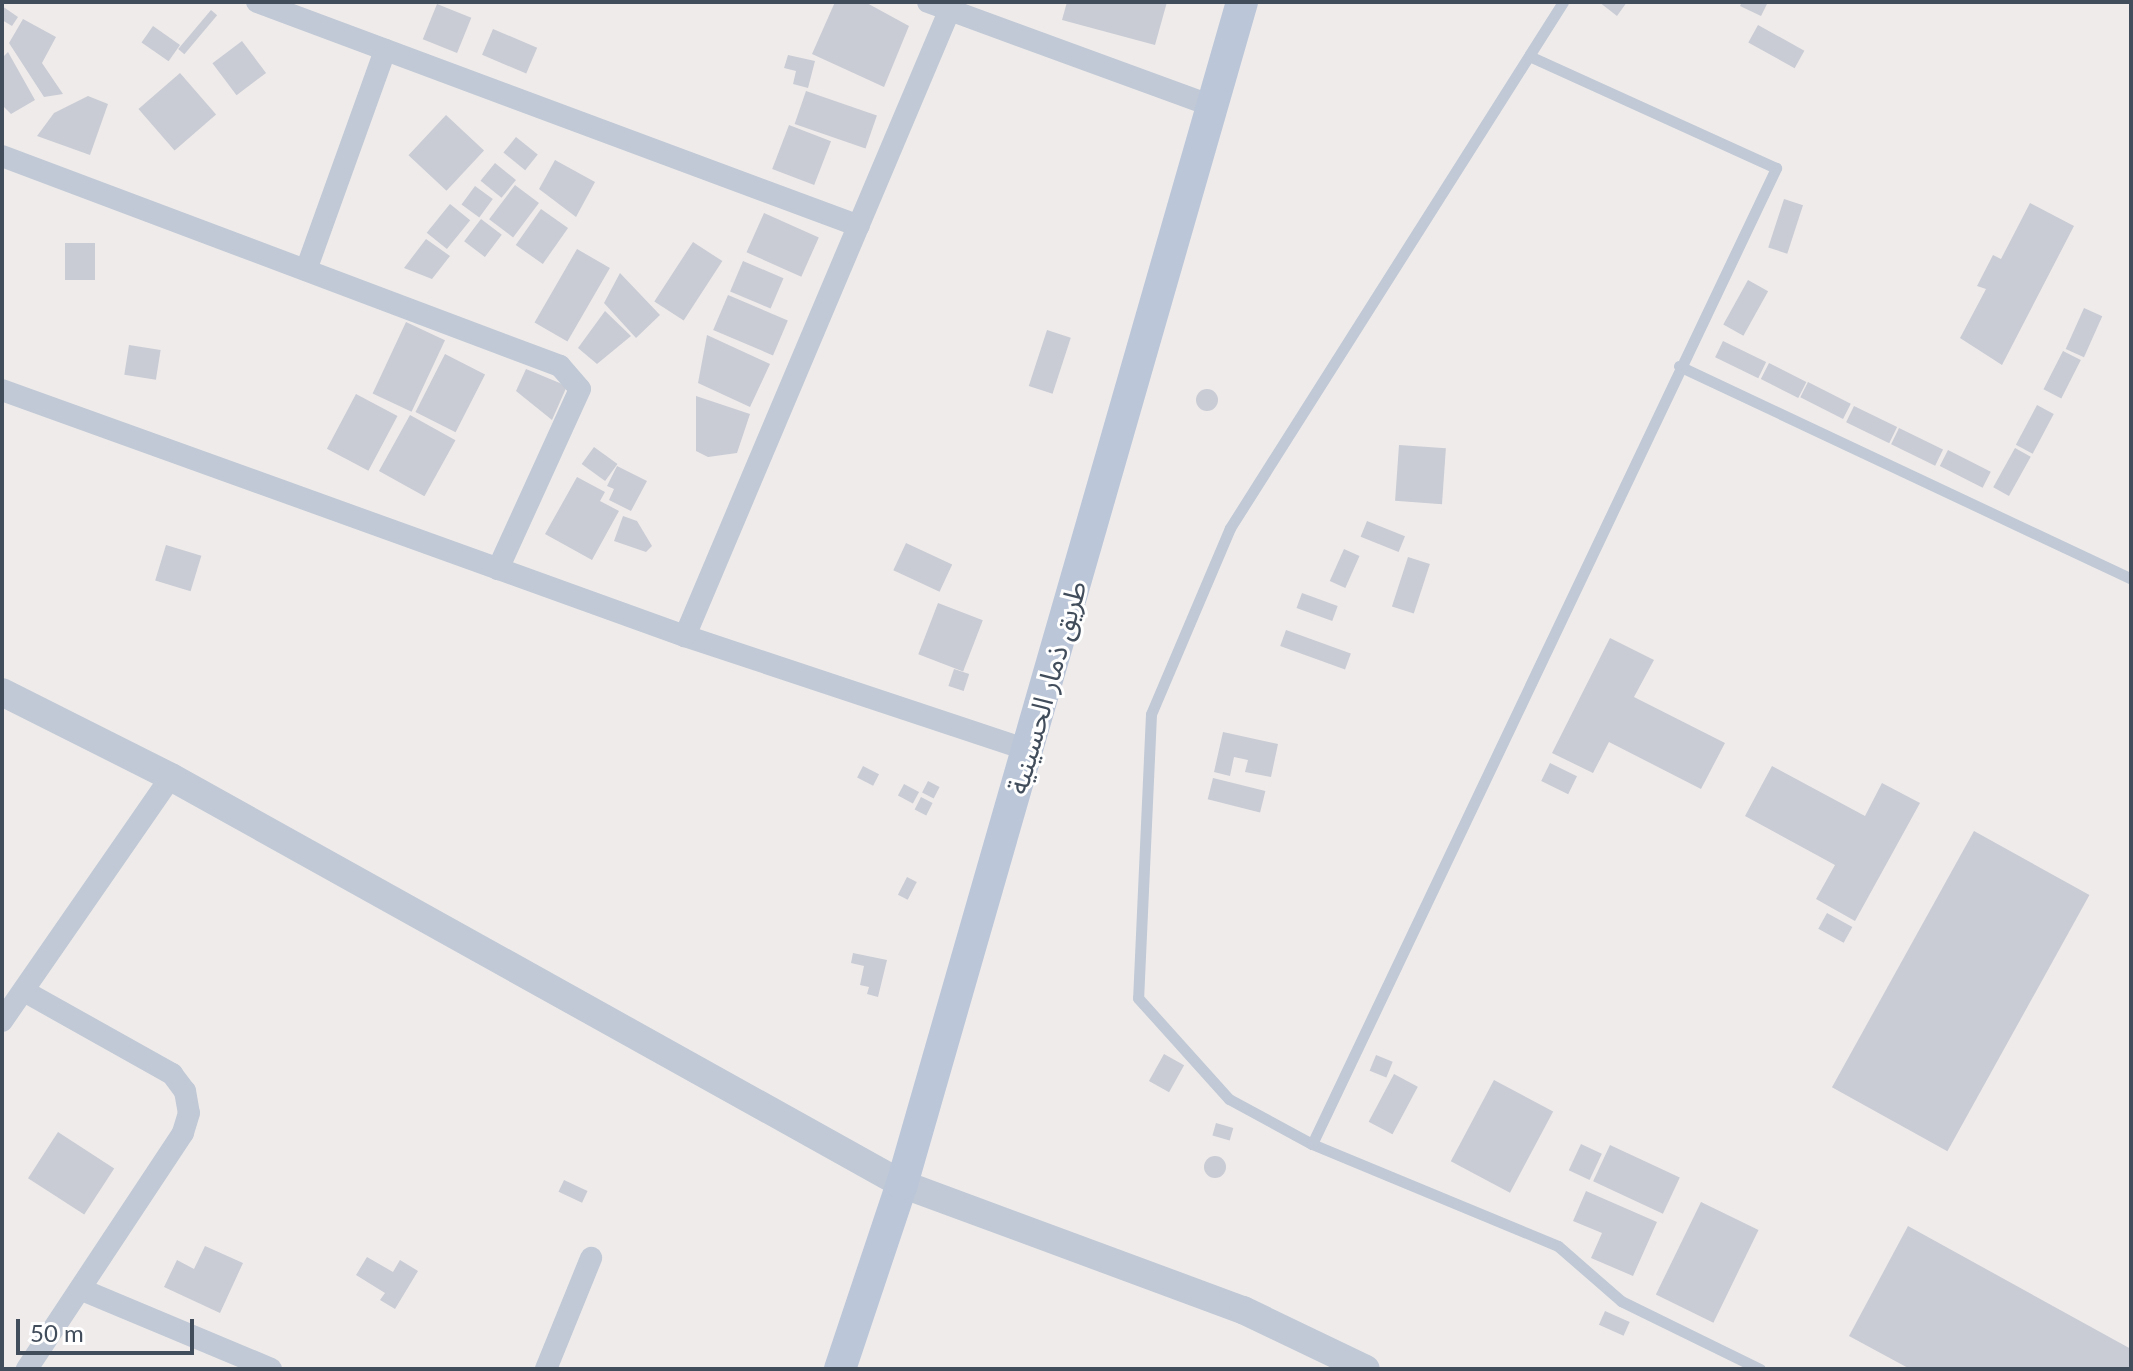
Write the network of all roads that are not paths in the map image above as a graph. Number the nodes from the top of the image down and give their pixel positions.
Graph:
1 (257, 2) edge
2 (1563, 2) edge
3 (1247, 4) edge
4 (939, 6) edge
5 (385, 50) junction
6 (1529, 56) junction
7 (1212, 106) junction
8 (2, 156) edge
9 (859, 226) junction
10 (306, 270) junction
11 (1679, 366) junction
12 (2, 390) edge
13 (498, 569) junction
14 (2131, 579) edge
15 (685, 636) junction
16 (2, 692) edge
17 (1028, 750) junction
18 (171, 777) junction
19 (24, 991) junction
20 (4, 1016) edge
21 (1312, 1144) junction
22 (902, 1184) junction
23 (591, 1258) dead end
24 (80, 1289) junction
25 (27, 1369) edge
26 (271, 1369) edge
27 (546, 1369) edge
28 (840, 1369) edge
29 (1366, 1369) edge
30 (1760, 1369) edge

1 - 5 street
2 - 6 lane
3 - 7 main road, طريق ذمار الحسينية
4 - 7 street
4 - 9 street
5 - 9 street
5 - 10 street
6 - 11 lane
6 - 21 lane
7 - 17 main road, طريق ذمار الحسينية
8 - 10 street
9 - 15 street
10 - 13 street
11 - 14 lane
11 - 21 lane
12 - 13 street
13 - 15 street
15 - 17 street
16 - 18 street
17 - 22 main road, طريق ذمار الحسينية
18 - 19 street
18 - 22 street
19 - 20 street
19 - 24 street
21 - 30 lane
22 - 28 main road, طريق ذمار الحسينية
22 - 29 street
23 - 27 street
24 - 25 street
24 - 26 street

